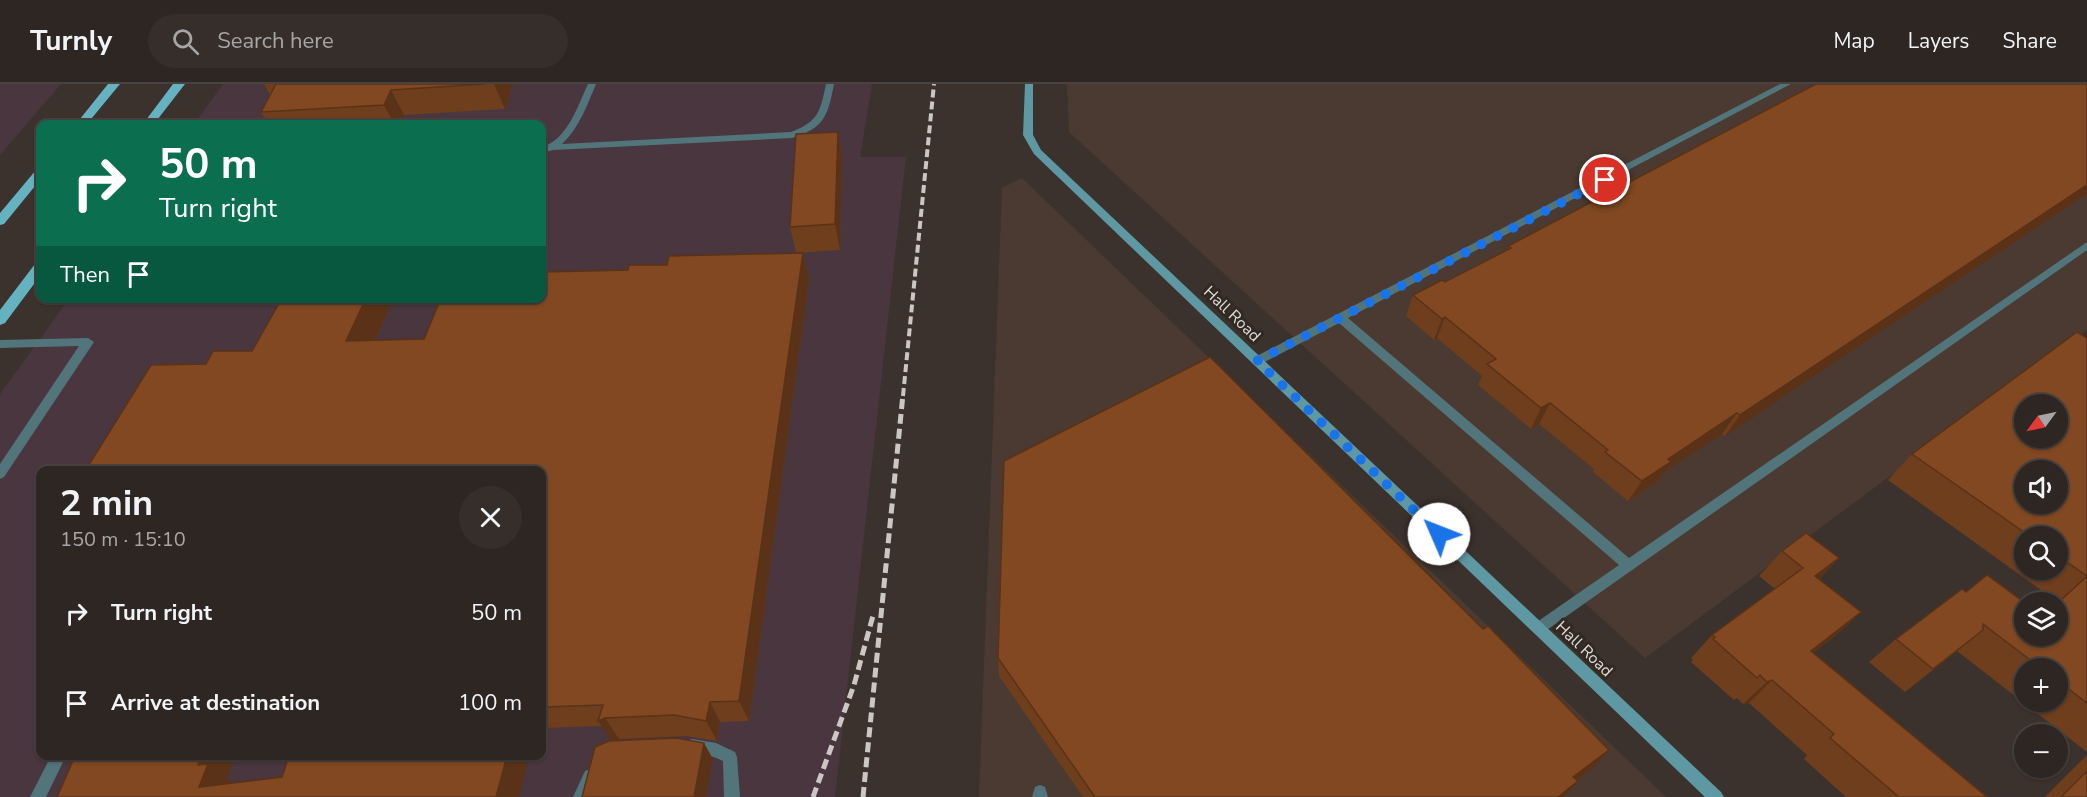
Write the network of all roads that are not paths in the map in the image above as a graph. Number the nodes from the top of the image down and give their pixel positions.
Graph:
1 (114, 84) edge
2 (179, 84) edge
3 (592, 84) edge
4 (830, 84) edge
5 (1029, 84) edge
6 (1788, 84) edge
7 (84, 120) edge
8 (151, 120) edge
9 (547, 148) edge
10 (36, 178) edge
11 (0, 221) edge
12 (2087, 245) edge
13 (36, 272) edge
14 (1341, 318) junction
15 (0, 320) edge
16 (0, 344) edge
17 (1257, 361) junction
18 (0, 474) edge
19 (1629, 566) junction
20 (1539, 628) junction
21 (675, 746) edge
22 (57, 760) edge
23 (595, 767) edge
24 (38, 797) edge
25 (581, 797) edge
26 (732, 797) edge
27 (1716, 797) edge

1 - 7 main road
2 - 8 main road
3 - 9 lane
4 - 9 lane
5 - 17 street, Hall Road
6 - 14 lane
10 - 11 main road
12 - 19 lane
13 - 15 main road
14 - 17 lane
14 - 19 lane
16 - 18 lane
17 - 20 street, Hall Road
19 - 20 lane
20 - 27 street, Hall Road
21 - 26 lane
22 - 24 lane
23 - 25 lane

